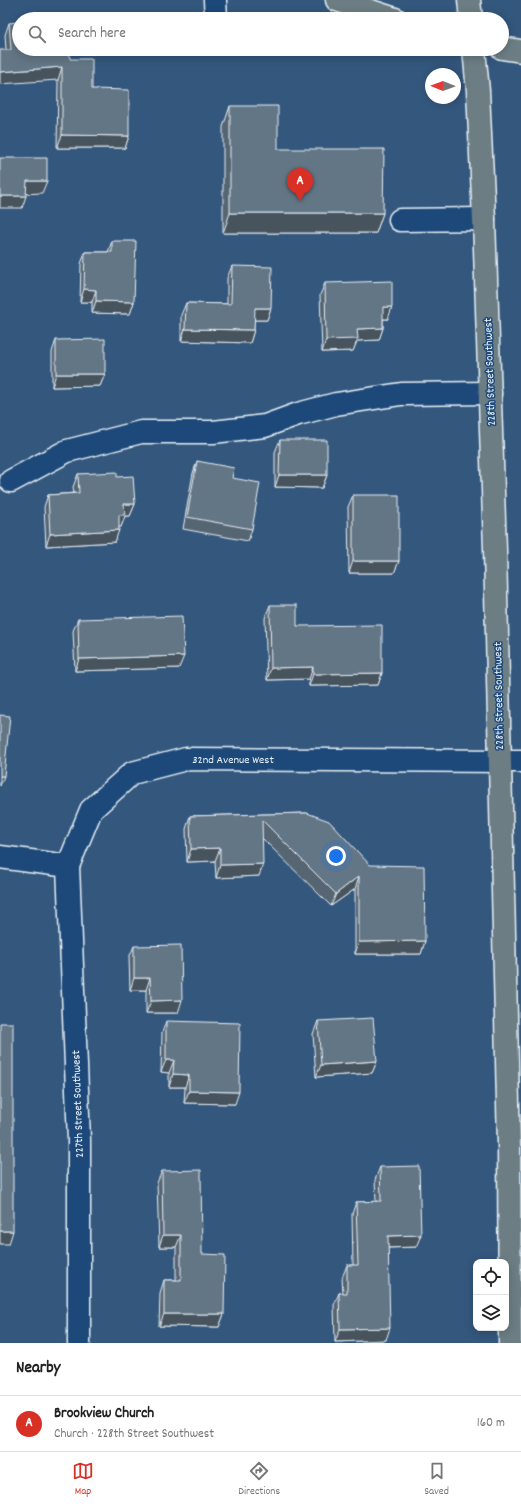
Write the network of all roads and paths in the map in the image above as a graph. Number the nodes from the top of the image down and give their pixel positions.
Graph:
1 (215, 0) edge
2 (337, 0) edge
3 (469, 0) edge
4 (216, 12) edge
5 (373, 12) edge
6 (470, 12) edge
7 (509, 49) edge
8 (521, 51) edge
9 (475, 56) edge
10 (484, 219) junction
11 (400, 220) dead end
12 (490, 393) junction
13 (11, 481) dead end
14 (499, 760) junction
15 (521, 761) edge
16 (0, 857) edge
17 (68, 866) junction
18 (515, 1147) edge
19 (79, 1343) edge
20 (510, 1343) edge

1 - 4 street
2 - 5 main road
3 - 6 main road
7 - 8 main road
9 - 10 main road, 228th Street Southwest
10 - 11 street
10 - 12 main road, 228th Street Southwest
12 - 13 street
12 - 14 main road, 228th Street Southwest
14 - 15 street, 32nd Avenue West
14 - 17 street, 32nd Avenue West
14 - 18 main road, 228th Street Southwest
16 - 17 street
17 - 19 street, 227th Street Southwest
18 - 20 main road, 228th Street Southwest

